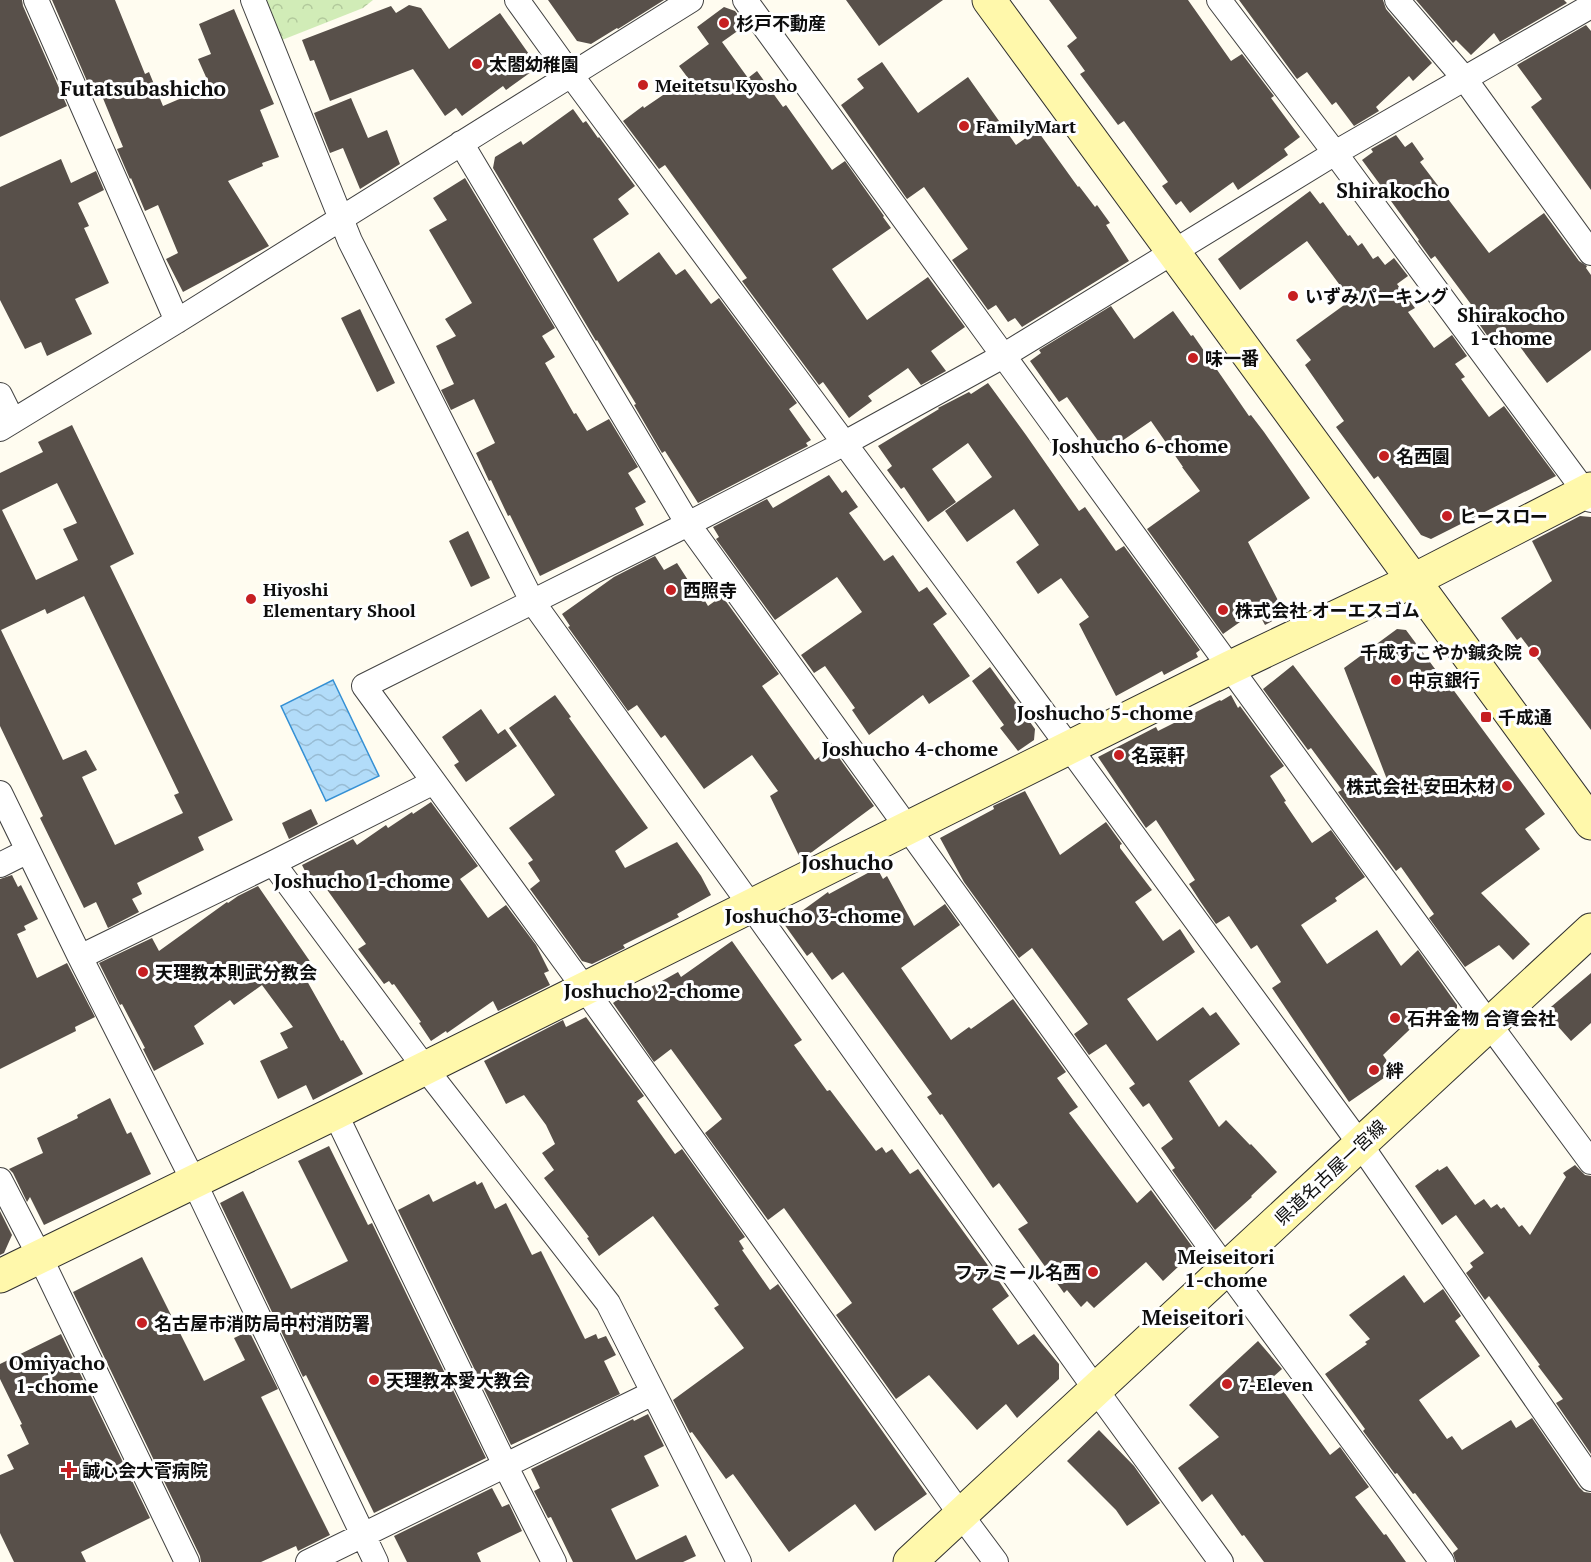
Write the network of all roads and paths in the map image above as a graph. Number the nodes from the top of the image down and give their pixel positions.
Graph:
1 (36, 0) edge
2 (253, 0) edge
3 (517, 0) edge
4 (691, 0) edge
5 (745, 0) edge
6 (989, 0) edge
7 (1219, 0) edge
8 (1397, 0) edge
9 (1591, 6) edge
10 (571, 75) junction
11 (1464, 78) junction
12 (461, 143) junction
13 (1335, 153) junction
14 (341, 218) junction
15 (1174, 252) junction
16 (1591, 253) edge
17 (177, 321) junction
18 (1003, 356) junction
19 (0, 395) edge
20 (7, 425) edge
21 (845, 443) junction
22 (1589, 494) edge
23 (688, 524) junction
24 (1414, 580) junction
25 (532, 601) junction
26 (1229, 668) junction
27 (1070, 747) junction
28 (434, 782) junction
29 (0, 793) edge
30 (1591, 823) edge
31 (908, 828) junction
32 (28, 851) junction
33 (273, 863) junction
34 (0, 865) edge
35 (751, 906) junction
36 (1591, 930) edge
37 (80, 957) junction
38 (585, 989) junction
39 (1489, 1024) junction
40 (425, 1068) junction
41 (335, 1113) junction
42 (1360, 1144) junction
43 (1591, 1162) edge
44 (0, 1180) edge
45 (195, 1182) junction
46 (40, 1257) junction
47 (1226, 1269) junction
48 (0, 1276) edge
49 (1096, 1390) junction
50 (653, 1393) junction
51 (505, 1465) junction
52 (1591, 1479) edge
53 (961, 1515) junction
54 (363, 1535) junction
55 (187, 1562) edge
56 (308, 1562) edge
57 (376, 1562) edge
58 (554, 1562) edge
59 (739, 1562) edge
60 (910, 1562) edge
61 (996, 1562) edge
62 (1221, 1562) edge
63 (1442, 1562) edge

1 - 17 street
2 - 14 street
3 - 10 street
4 - 10 street
5 - 18 street
6 - 15 street
7 - 13 street
8 - 11 street
9 - 11 street
10 - 12 street
10 - 21 street
11 - 13 street
11 - 16 street
12 - 14 street
12 - 23 street
13 - 15 street
13 - 22 street
14 - 17 street
14 - 25 street
15 - 18 street
15 - 24 street
17 - 20 street
18 - 21 street
18 - 26 street
19 - 20 street
21 - 23 street
21 - 27 street
22 - 24 street
23 - 25 street
23 - 31 street
24 - 26 street
24 - 30 street
25 - 28 street
25 - 35 street
26 - 27 street
26 - 39 street
27 - 31 street
27 - 42 street
28 - 33 street
28 - 38 street
29 - 32 street
31 - 35 street
31 - 47 street
32 - 34 street
32 - 37 street
33 - 37 street
33 - 40 street
35 - 38 street
35 - 49 street
36 - 39 street, 県道名古屋一宮線
37 - 45 street
38 - 40 street
38 - 53 street
39 - 42 street, 県道名古屋一宮線
39 - 43 street
40 - 41 street
40 - 50 street
41 - 45 street
41 - 51 street
42 - 47 street, 県道名古屋一宮線
42 - 52 street
44 - 46 street
45 - 46 street
45 - 54 street
46 - 48 street
46 - 55 street
47 - 49 street, 県道名古屋一宮線
47 - 63 street
49 - 53 street, 県道名古屋一宮線
49 - 62 street
50 - 51 street
50 - 59 street
51 - 54 street
51 - 58 street
53 - 60 street, 県道名古屋一宮線
53 - 61 street
54 - 56 street
54 - 57 street

